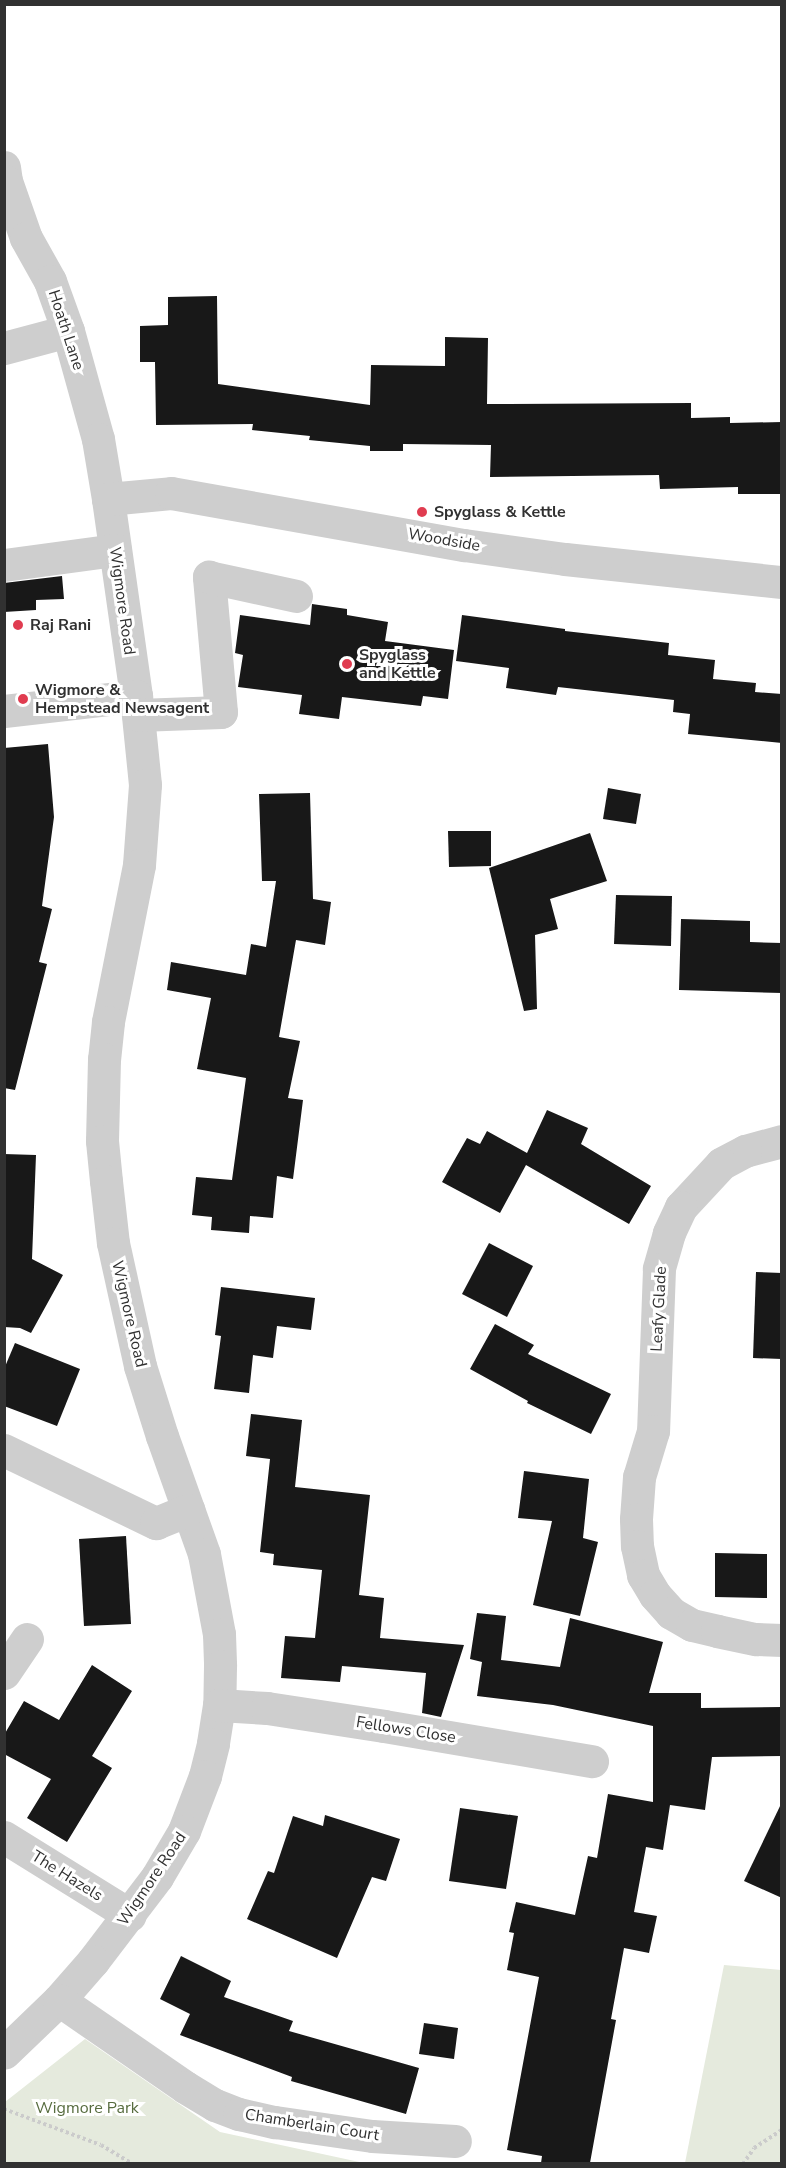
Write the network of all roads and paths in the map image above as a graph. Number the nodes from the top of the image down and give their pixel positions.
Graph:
1 (4, 167) edge
2 (68, 331) junction
3 (4, 348) edge
4 (108, 499) junction
5 (115, 549) junction
6 (4, 565) edge
7 (782, 582) edge
8 (296, 596) dead end
9 (137, 705) junction
10 (4, 711) edge
11 (782, 1141) edge
12 (4, 1450) edge
13 (189, 1510) junction
14 (27, 1639) dead end
15 (782, 1640) edge
16 (4, 1673) edge
17 (219, 1705) junction
18 (591, 1761) dead end
19 (4, 1837) edge
20 (130, 1915) junction
21 (58, 2000) junction
22 (4, 2053) edge
23 (4, 2109) edge
24 (782, 2130) edge
25 (455, 2141) dead end
26 (134, 2163) edge
27 (743, 2163) edge

1 - 2 street, Hoath Lane
2 - 3 street
2 - 4 street, Hoath Lane
4 - 5 street, Wigmore Road
4 - 7 street, Woodside
5 - 6 street
5 - 9 street, Wigmore Road
8 - 9 street
9 - 10 street
9 - 13 street, Wigmore Road
11 - 15 street, Leafy Glade
12 - 13 street
13 - 17 street, Wigmore Road
14 - 16 street
17 - 18 street, Fellows Close
17 - 20 street, Wigmore Road
19 - 20 street, The Hazels
20 - 21 street, Wigmore Road
21 - 22 street, Wigmore Road
21 - 25 street, Chamberlain Court
23 - 26 path
24 - 27 path

